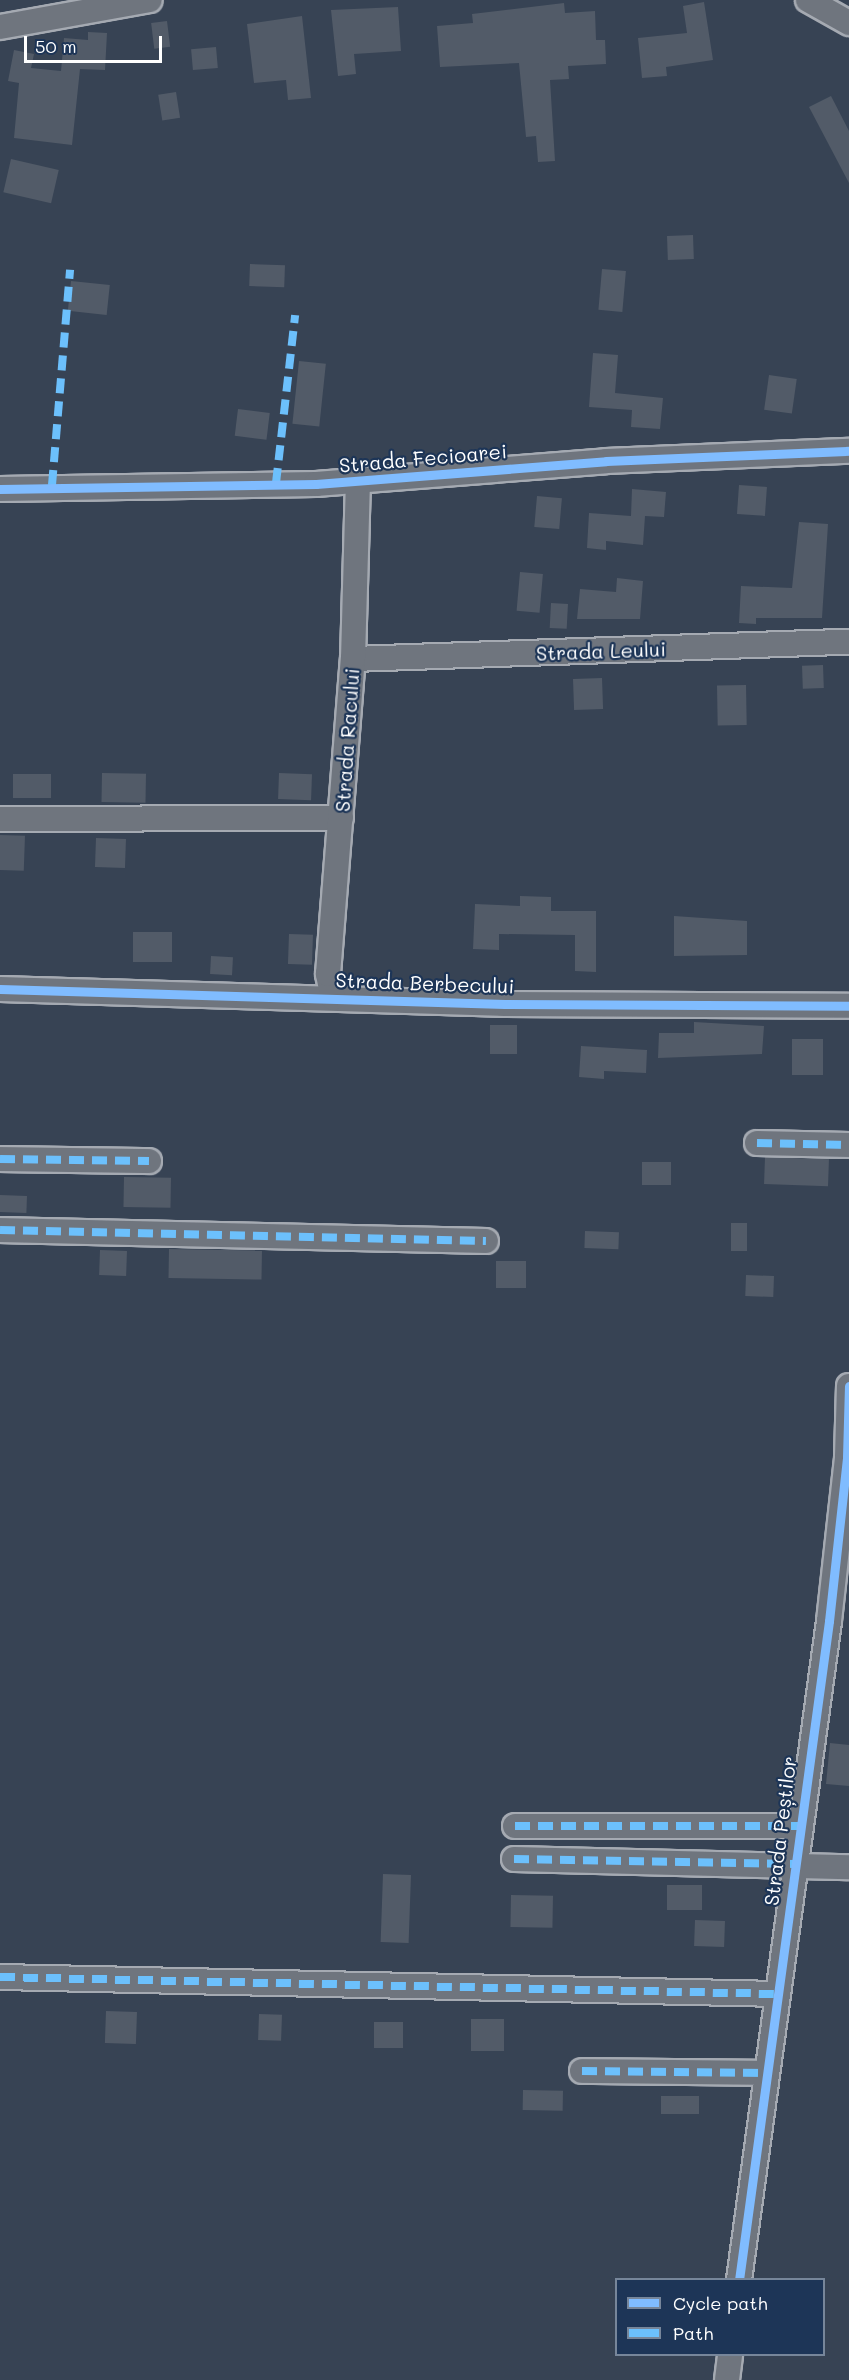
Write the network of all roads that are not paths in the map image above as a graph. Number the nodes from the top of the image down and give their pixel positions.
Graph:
1 (150, 0) edge
2 (808, 0) edge
3 (849, 23) edge
4 (0, 28) edge
5 (849, 451) edge
6 (358, 482) junction
7 (0, 489) edge
8 (849, 642) edge
9 (353, 659) junction
10 (341, 818) junction
11 (0, 819) edge
12 (0, 989) edge
13 (333, 998) junction
14 (849, 1006) edge
15 (757, 1143) dead end
16 (849, 1145) edge
17 (0, 1160) edge
18 (149, 1161) dead end
19 (0, 1230) edge
20 (486, 1241) dead end
21 (849, 1386) edge
22 (848, 1457) edge
23 (515, 1826) dead end
24 (799, 1826) junction
25 (514, 1859) dead end
26 (795, 1864) junction
27 (849, 1867) edge
28 (0, 1977) edge
29 (778, 1994) junction
30 (582, 2071) dead end
31 (767, 2073) junction
32 (739, 2278) edge
33 (730, 2356) edge
34 (727, 2380) edge

1 - 4 street
2 - 3 street
5 - 6 street, Strada Fecioarei
6 - 7 street, Strada Fecioarei
6 - 9 street, Strada Racului
8 - 9 street, Strada Leului
9 - 10 street, Strada Racului
10 - 11 street
10 - 13 street, Strada Racului
12 - 13 street, Strada Berbecului
13 - 14 street, Strada Berbecului
15 - 16 street
17 - 18 street
19 - 20 street
21 - 22 street, Strada Peștilor
22 - 24 street, Strada Peștilor
23 - 24 street
24 - 26 street, Strada Peștilor
25 - 26 street
26 - 27 street
26 - 29 street, Strada Peștilor
28 - 29 street
29 - 31 street, Strada Peștilor
30 - 31 street
31 - 32 street, Strada Peștilor
33 - 34 street

